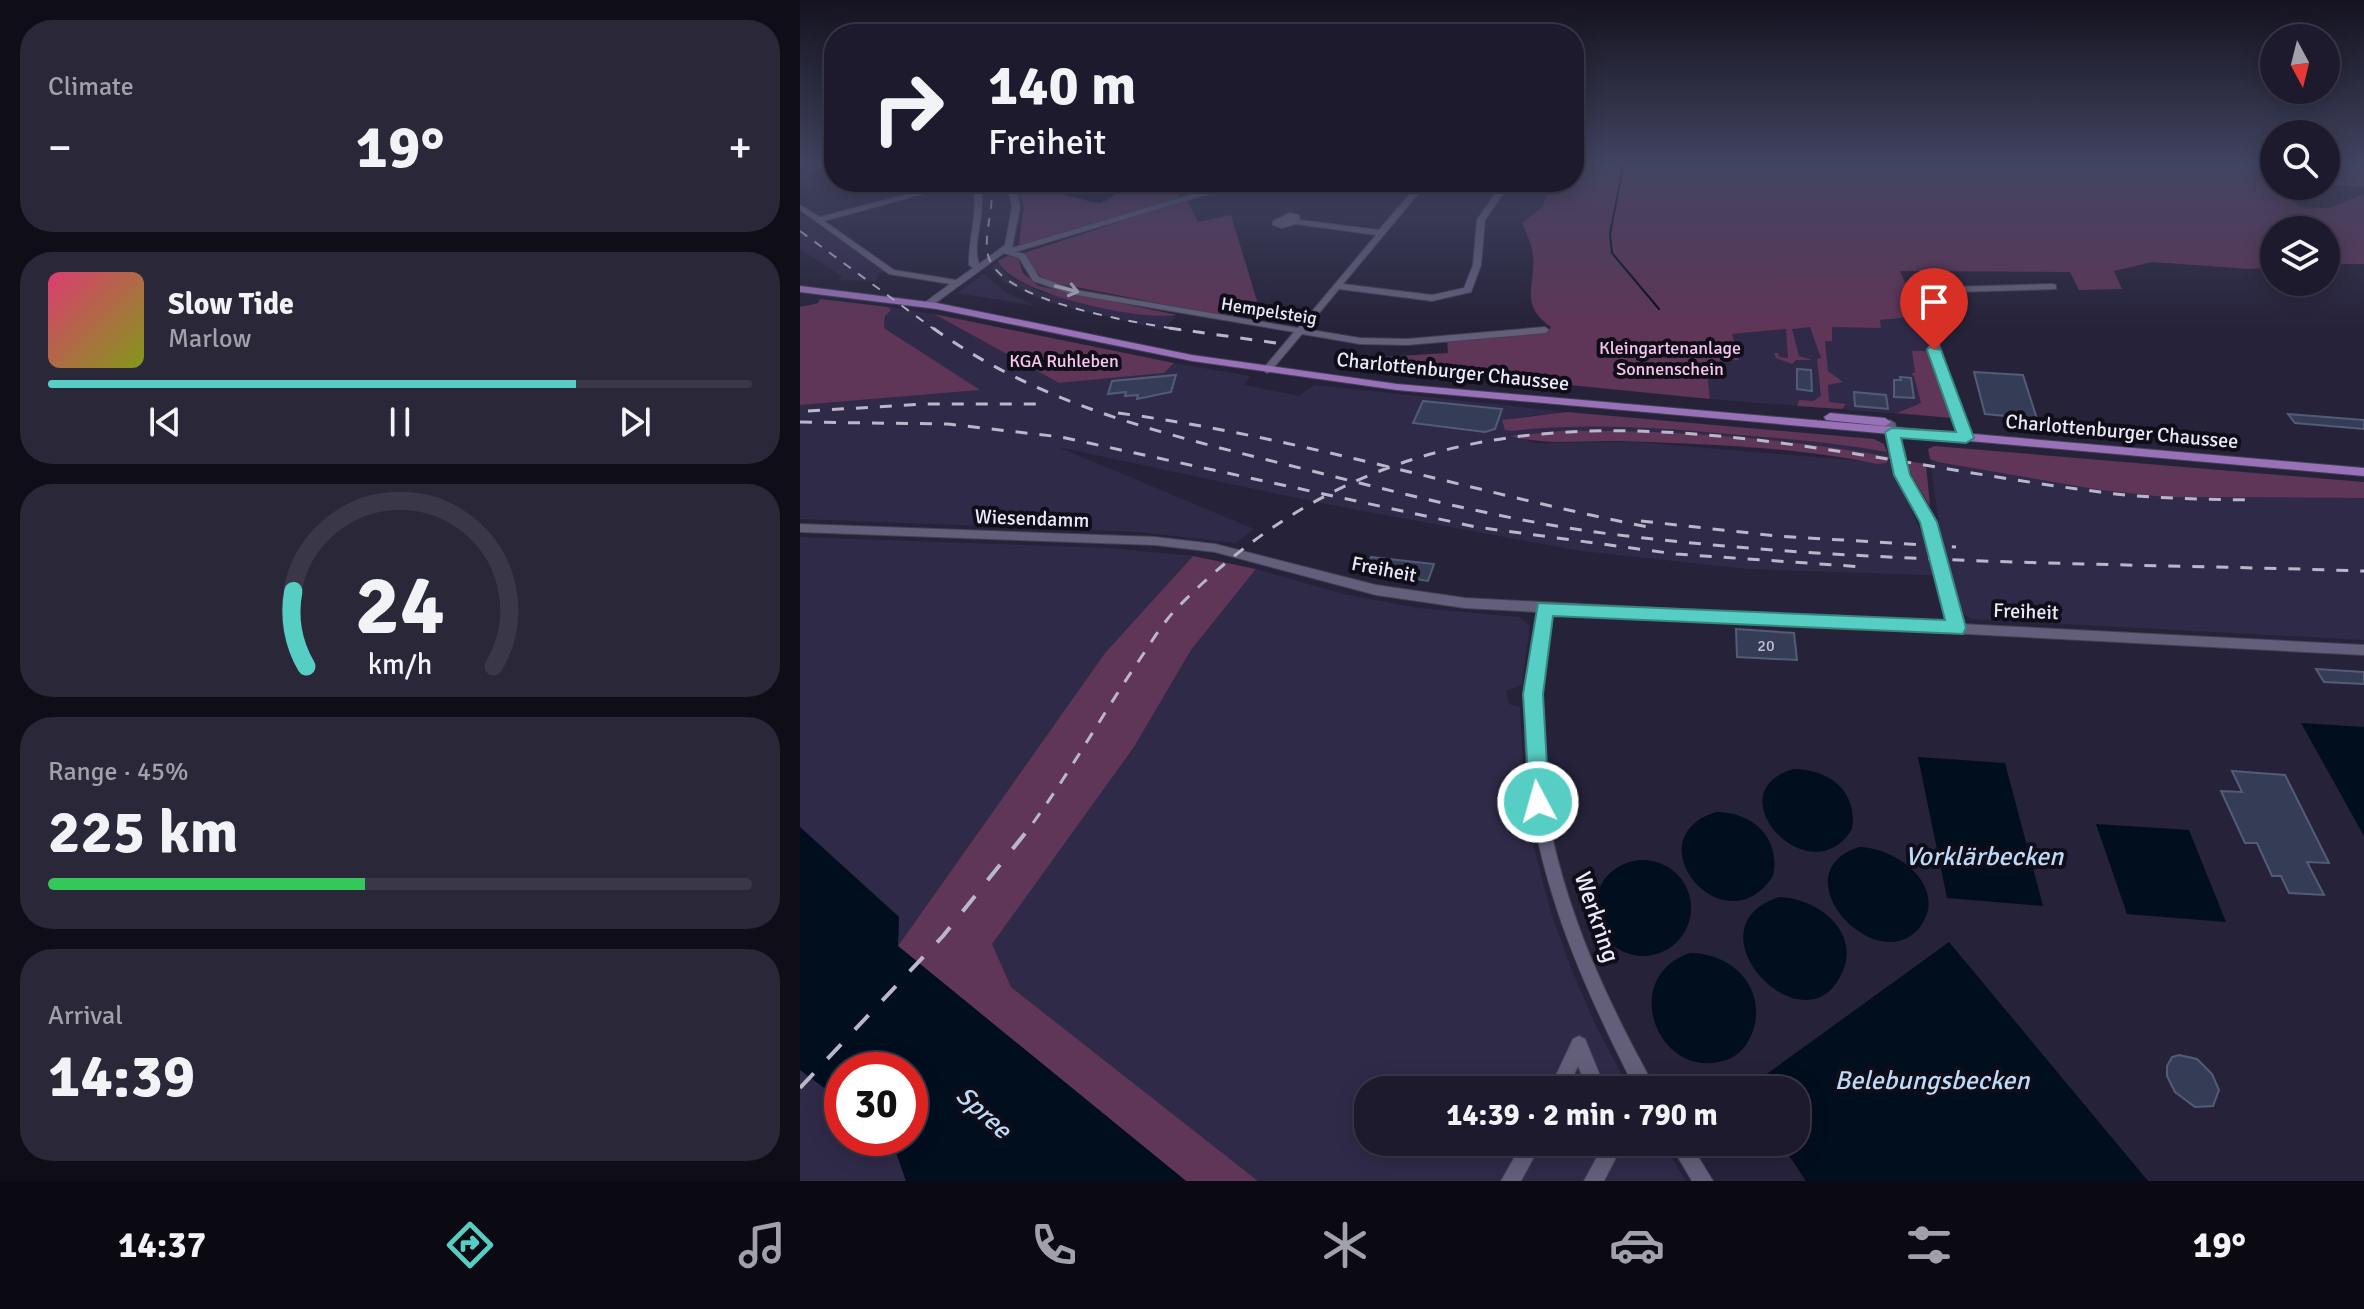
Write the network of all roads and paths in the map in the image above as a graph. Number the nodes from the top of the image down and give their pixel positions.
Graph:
1 (814, 217) edge
2 (829, 217) edge
3 (979, 217) edge
4 (1014, 217) edge
5 (1128, 217) edge
6 (1394, 217) edge
7 (1483, 217) edge
8 (818, 220) junction
9 (1296, 222) dead end
10 (1381, 233) junction
11 (1005, 251) junction
12 (979, 267) junction
13 (800, 282) edge
14 (957, 283) junction
15 (1337, 286) junction
16 (2053, 287) dead end
17 (800, 289) edge
18 (931, 302) junction
19 (1545, 330) dead end
20 (1298, 331) junction
21 (1270, 366) junction
22 (1891, 428) junction
23 (1964, 433) junction
24 (2364, 463) edge
25 (2364, 472) edge
26 (800, 528) edge
27 (1261, 559) joint
28 (1545, 608) junction
29 (1956, 628) junction
30 (2364, 650) edge
31 (1565, 1076) edge
32 (1591, 1076) edge
33 (1639, 1076) edge
34 (1525, 1156) edge
35 (1607, 1156) edge
36 (1687, 1156) edge
37 (1511, 1181) edge
38 (1594, 1181) edge
39 (1703, 1181) edge

1 - 8 street
2 - 8 street
3 - 12 street
4 - 11 street
5 - 11 street
6 - 10 street
7 - 15 street
8 - 14 street
9 - 10 street
10 - 15 street
11 - 12 street
11 -> 20 street, Hempelsteig
12 - 14 street
13 - 18 main road
14 - 18 street
15 - 20 street
16 - 23 street
17 - 18 main road
18 - 21 main road, Charlottenburger Chaussee
19 - 20 street, Hempelsteig
20 - 21 street
21 - 22 main road, Charlottenburger Chaussee
22 - 23 main road, Charlottenburger Chaussee
22 - 29 street
23 - 24 main road, Charlottenburger Chaussee
23 - 25 main road, Charlottenburger Chaussee
26 - 27 street, Wiesendamm
27 - 28 street, Freiheit
28 - 29 street, Freiheit
28 - 33 street, Werkring
29 - 30 street, Freiheit
31 - 32 street
34 - 37 street
35 - 38 street
36 - 39 street

